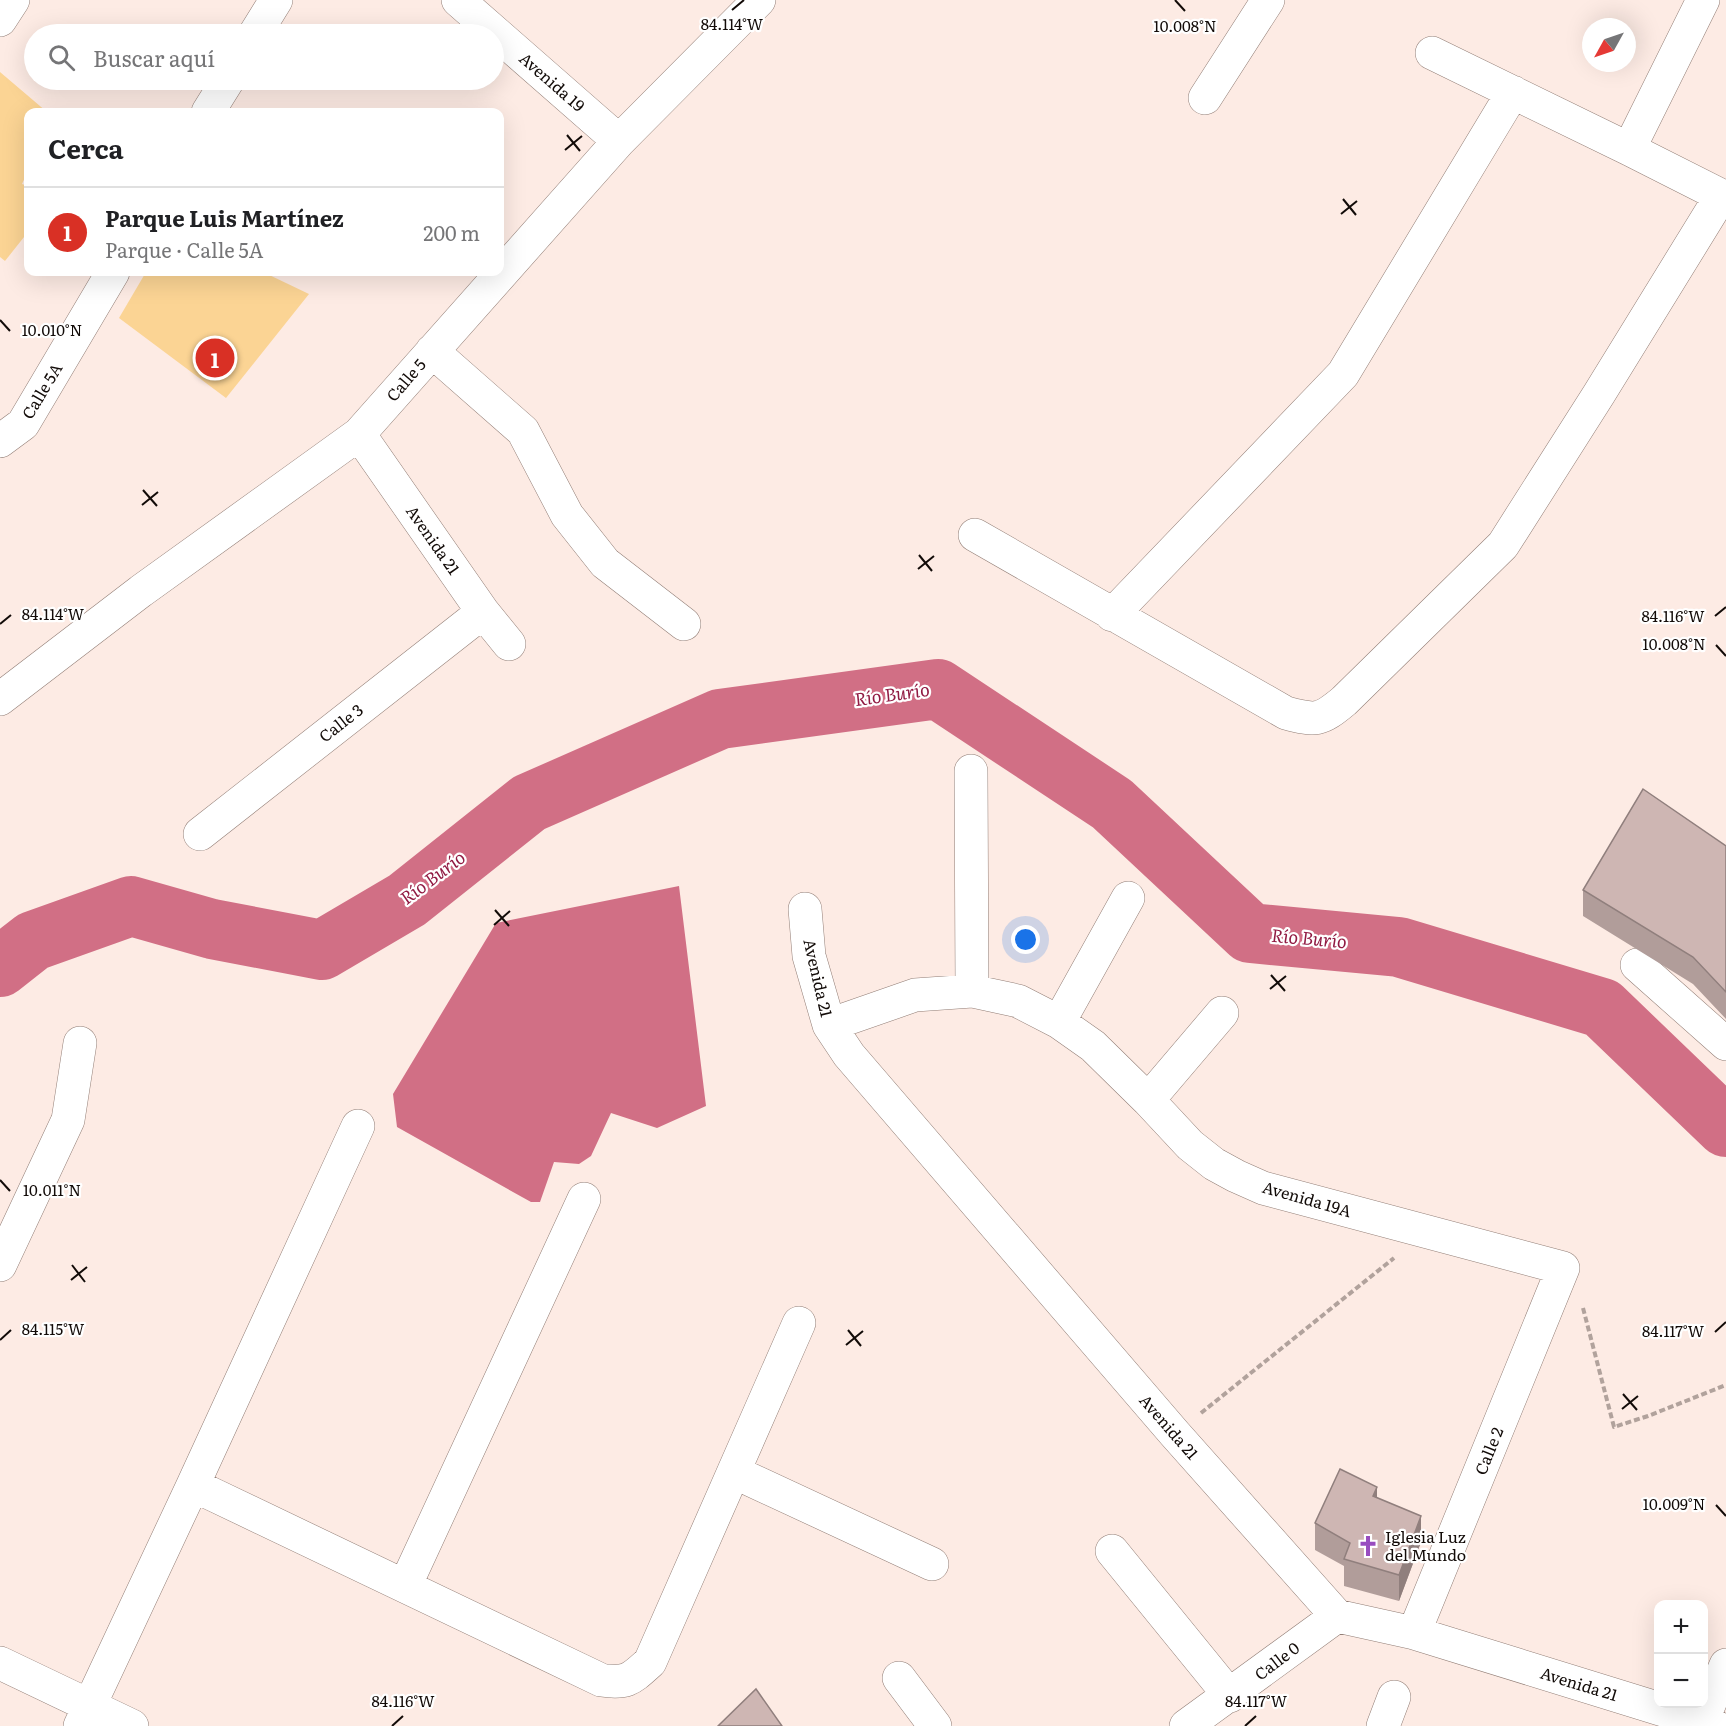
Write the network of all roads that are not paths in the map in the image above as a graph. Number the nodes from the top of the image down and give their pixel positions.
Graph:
1 (13, 0) edge
2 (276, 0) edge
3 (459, 0) edge
4 (759, 0) edge
5 (1268, 0) edge
6 (1703, 0) edge
7 (0, 20) edge
8 (261, 24) edge
9 (486, 24) edge
10 (504, 40) edge
11 (1432, 53) dead end
12 (222, 90) edge
13 (1513, 92) junction
14 (1205, 98) dead end
15 (210, 108) edge
16 (619, 141) junction
17 (1629, 149) junction
18 (1723, 197) edge
19 (504, 270) edge
20 (111, 276) edge
21 (499, 276) edge
22 (432, 351) junction
23 (359, 434) junction
24 (0, 441) edge
25 (975, 535) dead end
26 (483, 612) junction
27 (1112, 615) junction
28 (684, 624) dead end
29 (509, 645) dead end
30 (0, 699) edge
31 (971, 771) dead end
32 (200, 834) dead end
33 (1128, 898) dead end
34 (805, 909) dead end
35 (1637, 965) dead end
36 (972, 992) junction
37 (1222, 1013) dead end
38 (1059, 1022) junction
39 (829, 1025) junction
40 (80, 1043) dead end
41 (1726, 1044) edge
42 (1148, 1100) junction
43 (358, 1126) dead end
44 (584, 1199) dead end
45 (0, 1265) edge
46 (1563, 1268) joint
47 (799, 1323) dead end
48 (734, 1472) junction
49 (193, 1485) junction
50 (1112, 1551) dead end
51 (932, 1564) dead end
52 (405, 1586) junction
53 (1337, 1616) junction
54 (1414, 1633) junction
55 (0, 1663) edge
56 (1726, 1665) edge
57 (899, 1678) dead end
58 (1230, 1696) junction
59 (85, 1716) edge
60 (1705, 1725) edge
61 (132, 1726) edge
62 (935, 1726) edge
63 (1186, 1726) edge

1 - 7 street
2 - 8 street
3 - 9 street, Avenida 19
4 - 16 street, Calle 5
5 - 14 street
6 - 17 street
10 - 16 street, Avenida 19
11 - 13 street
12 - 15 street
13 - 17 street
13 - 27 street
16 - 19 street, Calle 5
17 - 18 street
18 - 27 street
20 - 24 street, Calle 5A
21 - 22 street, Calle 5
22 - 23 street, Calle 5
22 - 28 street
23 - 26 street, Avenida 21
23 - 30 street, Calle 5
25 - 27 street
26 - 29 street, Avenida 21
26 - 32 street, Calle 3
31 - 36 street
33 - 38 street
34 - 39 street, Avenida 21
35 - 41 street
36 - 38 street, Avenida 19A
36 - 39 street, Avenida 19A
37 - 42 street
38 - 42 street, Avenida 19A
39 - 53 street, Avenida 21
40 - 45 street
42 - 46 street, Avenida 19A
43 - 49 street
44 - 52 street
46 - 54 street, Calle 2
47 - 48 street
48 - 51 street
48 - 52 street
49 - 52 street
49 - 59 street
50 - 58 street
53 - 54 street, Avenida 21
53 - 58 street, Calle 0
54 - 60 street, Avenida 21
55 - 59 street
56 - 60 street
57 - 62 street
58 - 63 street, Calle 0
59 - 61 street

